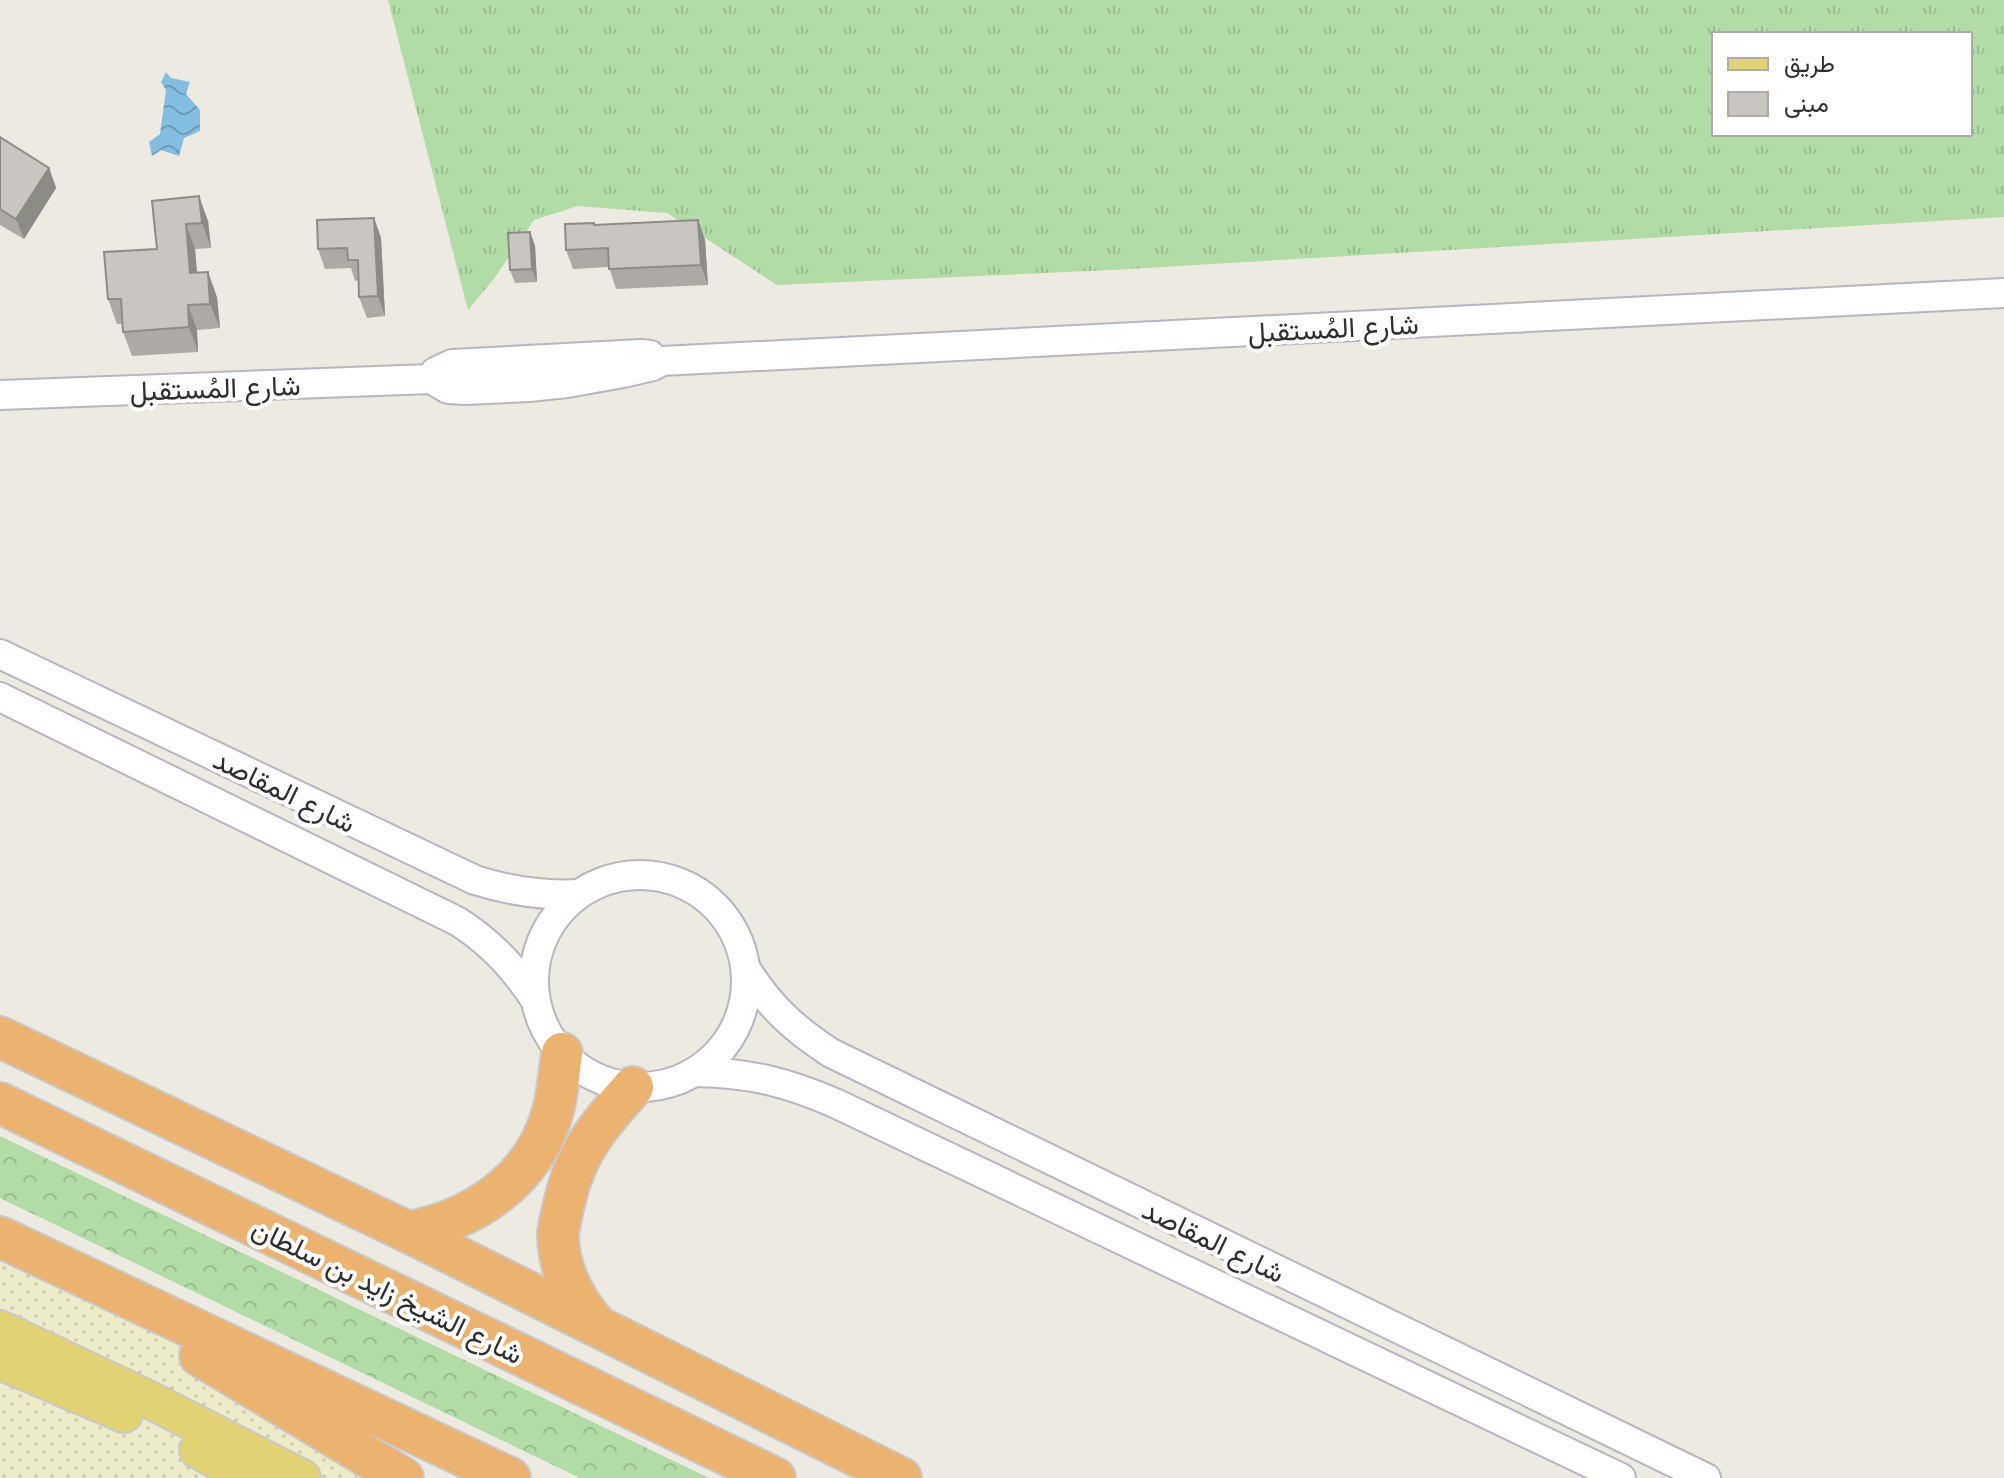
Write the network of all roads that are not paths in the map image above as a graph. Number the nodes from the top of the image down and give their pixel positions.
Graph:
1 (2004, 293) edge
2 (0, 395) edge
3 (0, 654) edge
4 (0, 697) edge
5 (578, 894) junction
6 (746, 969) junction
7 (534, 998) junction
8 (0, 1037) edge
9 (562, 1053) junction
10 (695, 1072) junction
11 (633, 1087) junction
12 (0, 1103) edge
13 (408, 1232) junction
14 (15, 1244) edge
15 (596, 1325) junction
16 (0, 1329) edge
17 (0, 1361) edge
18 (250, 1478) edge
19 (302, 1478) edge
20 (403, 1478) edge
21 (510, 1478) edge
22 (775, 1478) edge
23 (901, 1478) edge
24 (1621, 1478) edge
25 (1706, 1478) edge

1 - 2 street, شارع المُستقبل
3 - 5 street, شارع المقاصد
4 - 7 street, شارع المقاصد
5 - 6 street
5 - 7 street
6 - 10 street
6 - 25 street, شارع المقاصد
7 - 9 street
8 - 13 highway
9 - 11 street
9 - 13 highway
10 - 11 street
10 - 24 street, شارع المقاصد
11 - 15 highway
12 - 22 highway, شارع الشيخ زايد بن سلطان
13 - 15 highway
14 - 20 highway
14 - 21 highway
15 - 23 highway
16 - 19 main road
17 - 18 main road

